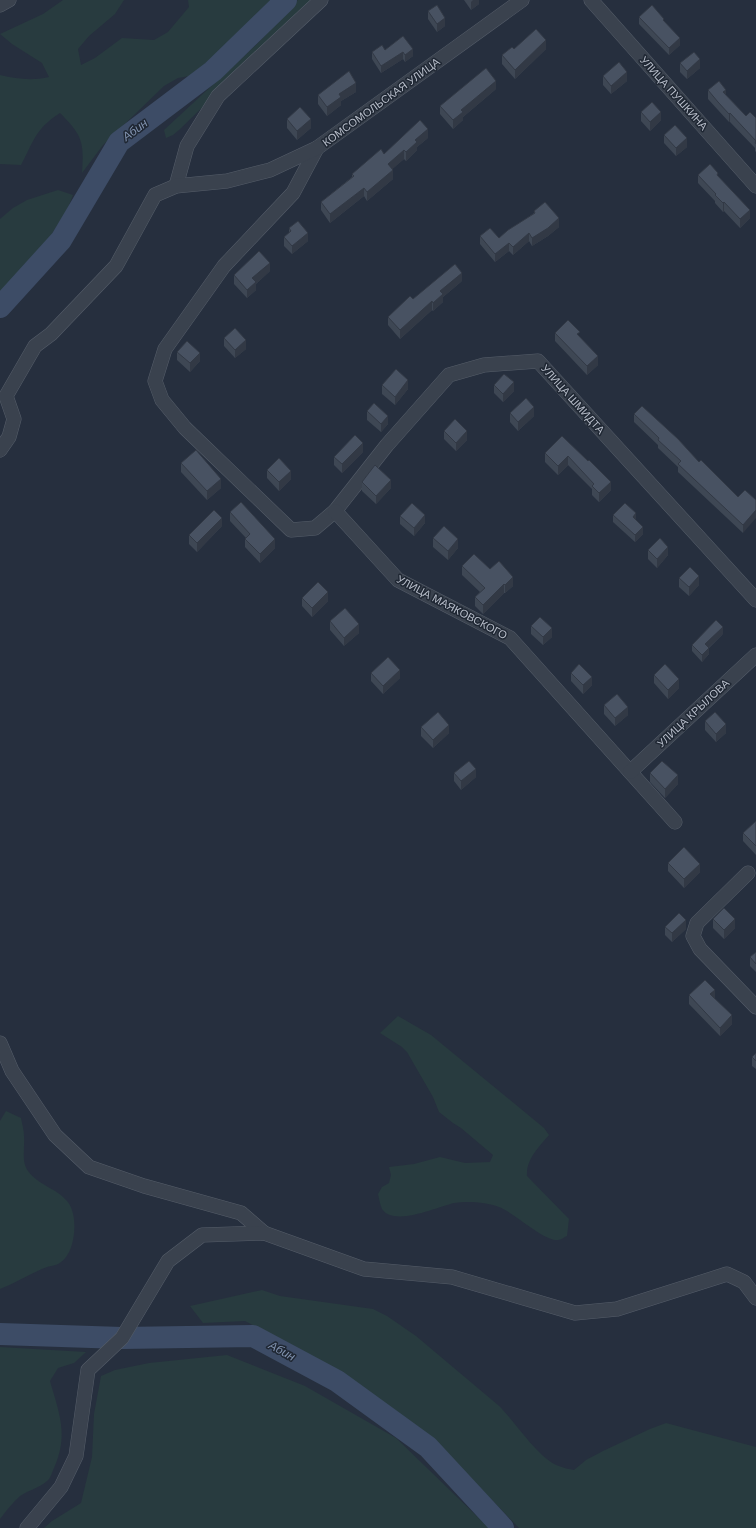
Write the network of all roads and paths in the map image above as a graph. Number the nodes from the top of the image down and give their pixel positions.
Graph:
1 (9, 0) edge
2 (321, 0) edge
3 (522, 0) edge
4 (591, 0) edge
5 (0, 5) edge
6 (317, 148) junction
7 (176, 186) junction
8 (756, 186) edge
9 (0, 450) edge
10 (335, 511) junction
11 (756, 600) edge
12 (756, 654) edge
13 (630, 772) junction
14 (675, 822) dead end
15 (748, 873) dead end
16 (756, 1007) edge
17 (0, 1043) edge
18 (264, 1233) junction
19 (756, 1298) edge
20 (27, 1528) edge

1 - 5 street
2 - 7 street
3 - 6 street, КОМСОМОЛЬСКАЯ УЛИЦА
4 - 8 street, УЛИЦА ПУШКИНА
6 - 7 street
6 - 10 street, КОМСОМОЛЬСКАЯ УЛИЦА
7 - 9 street
10 - 11 street, УЛИЦА ШМИДТА
10 - 13 street, УЛИЦА МАЯКОВСКОГО
12 - 13 street, УЛИЦА КРЫЛОВА
13 - 14 street, УЛИЦА МАЯКОВСКОГО
15 - 16 street
17 - 18 street
18 - 19 street
18 - 20 street

